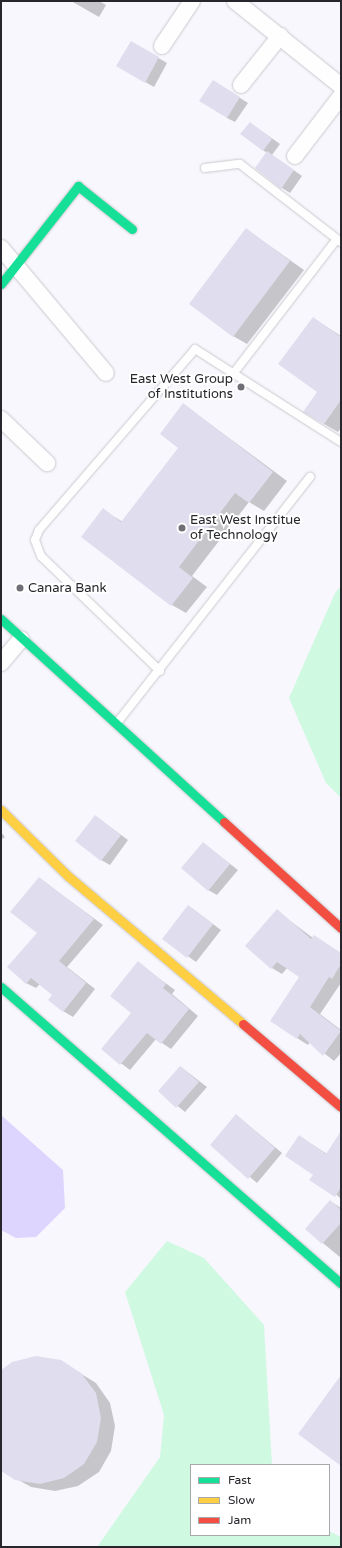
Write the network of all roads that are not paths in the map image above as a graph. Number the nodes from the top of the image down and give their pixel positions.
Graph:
1 (192, 1) edge
2 (235, 1) edge
3 (280, 36) junction
4 (162, 46) dead end
5 (241, 85) dead end
6 (341, 86) edge
7 (341, 96) edge
8 (294, 156) dead end
9 (205, 168) dead end
10 (132, 229) dead end
11 (339, 241) edge
12 (1, 248) edge
13 (16, 265) junction
14 (1, 284) edge
15 (106, 373) dead end
16 (233, 374) junction
17 (1, 419) edge
18 (341, 442) edge
19 (47, 463) dead end
20 (310, 477) dead end
21 (1, 619) edge
22 (22, 639) junction
23 (1, 663) edge
24 (160, 670) junction
25 (116, 724) junction
26 (1, 810) edge
27 (341, 928) edge
28 (1, 987) edge
29 (341, 1107) edge
30 (341, 1284) edge

1 - 4 street
2 - 3 street
3 - 5 street
3 - 6 street
7 - 8 street
9 - 11 lane
10 - 13 street
11 - 16 lane
12 - 13 street
13 - 14 street
13 - 15 street
16 - 18 lane
16 - 24 lane
17 - 19 street
20 - 24 lane
21 - 22 street
22 - 23 street
22 - 25 street
24 - 25 lane
25 - 27 street
26 - 29 street
28 - 30 street

